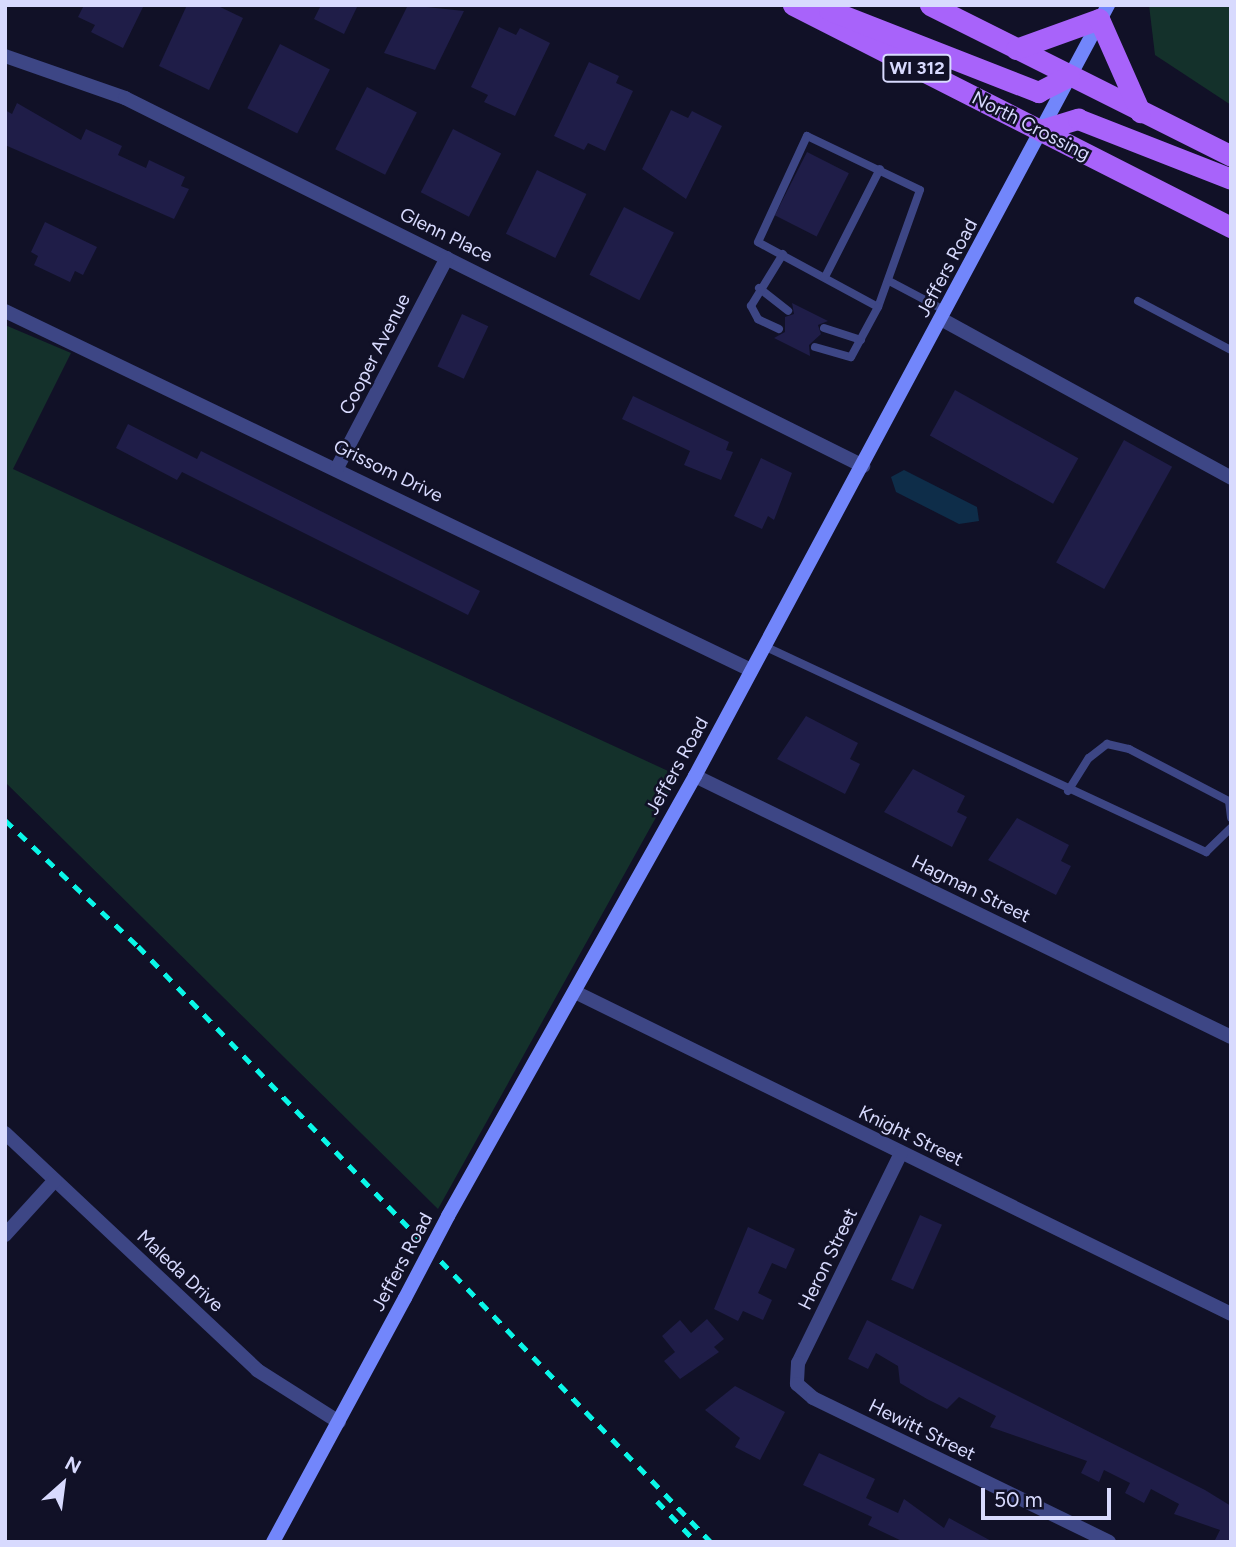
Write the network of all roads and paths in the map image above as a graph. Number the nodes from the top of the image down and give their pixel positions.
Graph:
1 (793, 5) edge
2 (817, 5) edge
3 (930, 5) edge
4 (1104, 12) edge
5 (1016, 49) junction
6 (5, 56) edge
7 (1069, 76) junction
8 (1140, 112) junction
9 (1041, 130) junction
10 (1231, 156) edge
11 (880, 169) junction
12 (1231, 179) edge
13 (1231, 228) edge
14 (783, 254) junction
15 (447, 257) junction
16 (825, 277) junction
17 (891, 282) junction
18 (759, 288) junction
19 (1138, 301) dead end
20 (878, 307) junction
21 (788, 311) dead end
22 (5, 312) edge
23 (943, 315) junction
24 (824, 328) dead end
25 (779, 329) dead end
26 (861, 340) junction
27 (815, 347) dead end
28 (1231, 350) edge
29 (863, 466) junction
30 (338, 468) junction
31 (1231, 478) edge
32 (764, 646) junction
33 (751, 670) junction
34 (695, 776) junction
35 (1068, 790) junction
36 (1230, 799) edge
37 (1231, 818) edge
38 (1231, 828) edge
39 (575, 992) junction
40 (1231, 1037) edge
41 (5, 1133) edge
42 (901, 1153) junction
43 (55, 1180) junction
44 (5, 1235) edge
45 (1231, 1314) edge
46 (797, 1384) joint
47 (339, 1423) junction
48 (273, 1542) edge
49 (1109, 1542) edge

1 - 9 main road, North Crossing / WI 312
2 - 7 main road
3 - 5 main road
4 - 5 main road
4 - 7 main road, Jeffers Road
4 - 8 main road
5 - 7 main road
6 - 15 street, Glenn Place
7 - 8 main road
7 - 9 main road, Jeffers Road
8 - 10 main road
9 - 12 main road
9 - 13 main road, North Crossing / WI 312
9 - 23 main road, Jeffers Road
11 - 14 lane
11 - 16 lane
11 - 17 lane
14 - 16 lane
14 - 18 lane
15 - 29 street, Glenn Place
15 - 30 street, Cooper Avenue
16 - 20 lane
17 - 20 lane
17 - 23 lane
18 - 21 lane
18 - 25 lane
19 - 28 lane
20 - 26 lane
22 - 30 street, Grissom Drive
23 - 29 main road, Jeffers Road
23 - 31 street
24 - 26 lane
26 - 27 lane
29 - 32 main road, Jeffers Road
30 - 33 street, Grissom Drive
32 - 33 main road, Jeffers Road
32 - 35 lane
33 - 34 main road, Jeffers Road
34 - 39 main road, Jeffers Road
34 - 40 street, Hagman Street
35 - 36 lane
35 - 38 lane
36 - 37 lane
39 - 42 street, Knight Street
39 - 47 main road, Jeffers Road, bridge
41 - 43 street, Maleda Drive
42 - 45 street, Knight Street
42 - 46 street, Heron Street
43 - 44 street
43 - 47 street, Maleda Drive
46 - 49 street, Hewitt Street
47 - 48 main road, Jeffers Road

